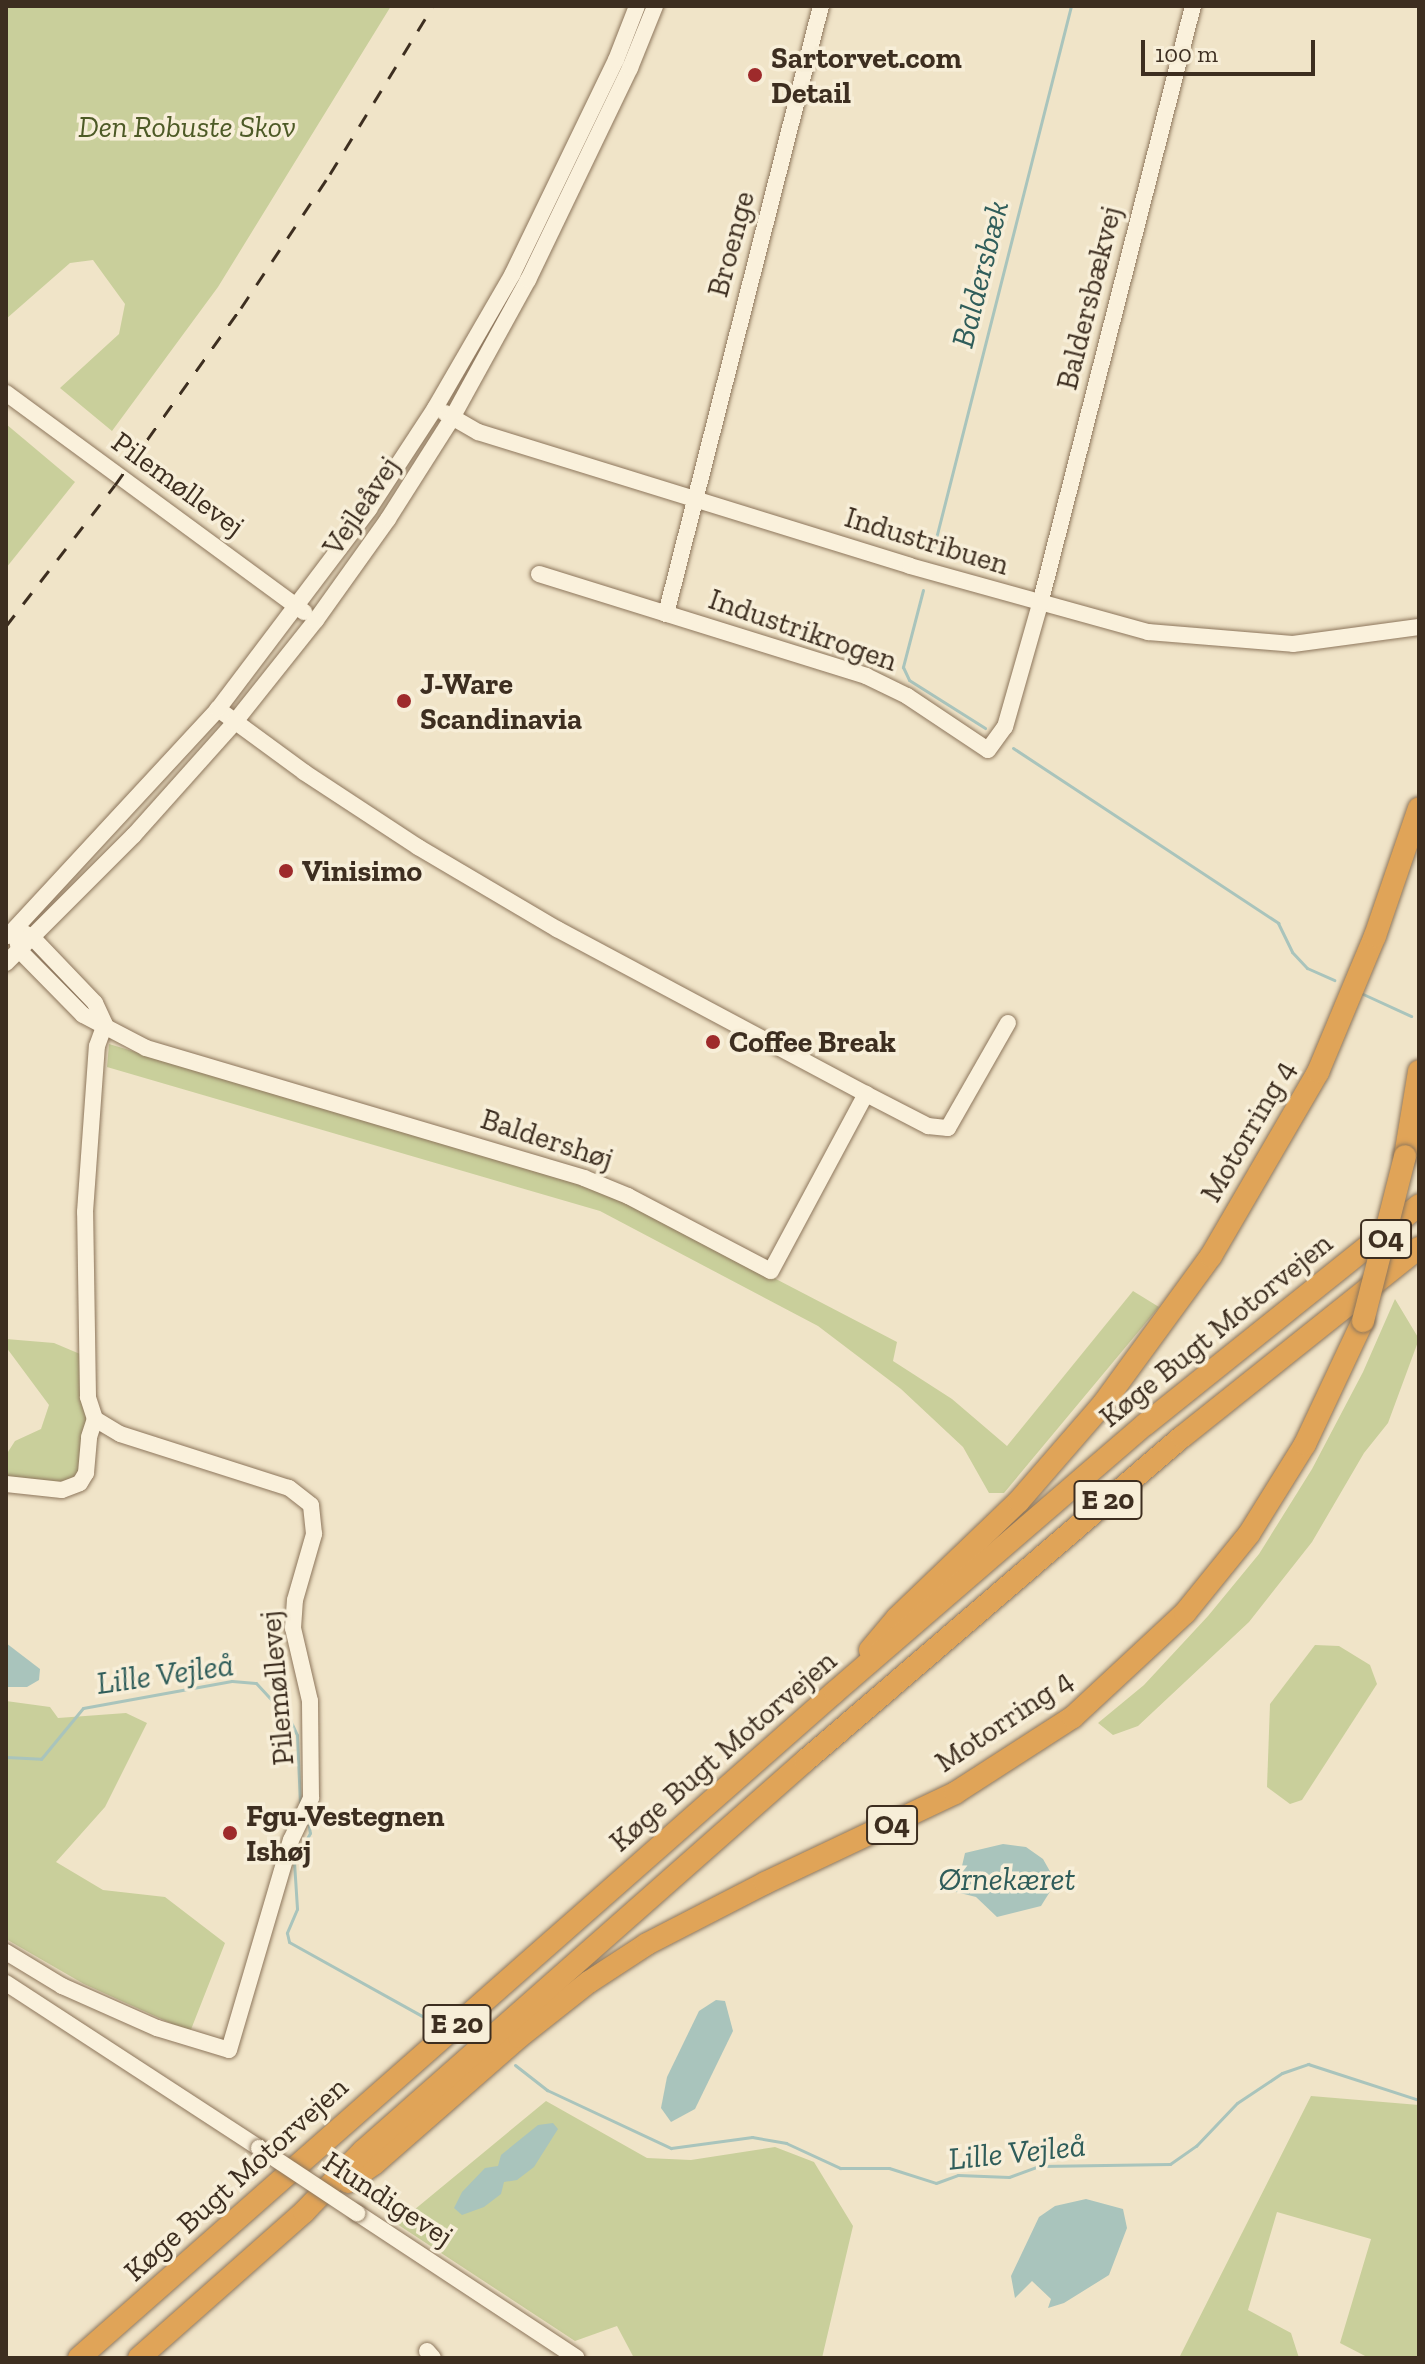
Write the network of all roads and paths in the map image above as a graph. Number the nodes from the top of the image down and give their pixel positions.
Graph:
1 (637, 6) edge
2 (655, 6) edge
3 (821, 6) edge
4 (1193, 6) edge
5 (6, 393) edge
6 (435, 408) junction
7 (452, 418) junction
8 (478, 432) junction
9 (694, 497) junction
10 (388, 519) junction
11 (539, 574) dead end
12 (1040, 604) junction
13 (297, 607) junction
14 (666, 614) junction
15 (316, 620) junction
16 (1419, 627) edge
17 (218, 709) junction
18 (234, 723) junction
19 (1419, 808) edge
20 (11, 933) edge
21 (32, 937) junction
22 (19, 950) junction
23 (6, 963) edge
24 (1008, 1023) dead end
25 (105, 1024) junction
26 (1419, 1071) edge
27 (866, 1094) junction
28 (1419, 1205) edge
29 (1419, 1248) edge
30 (95, 1419) junction
31 (6, 1484) edge
32 (835, 1692) junction
33 (6, 1952) edge
34 (6, 1983) edge
35 (304, 2212) junction
36 (79, 2358) edge
37 (139, 2358) edge
38 (577, 2358) edge

1 - 6 street, Vejleåvej
2 - 7 street, Vejleåvej
3 - 9 street, Broenge
4 - 12 street, Baldersbækvej
5 - 13 street, Pilemøllevej
6 - 7 street, Industribuen
6 - 13 street, Vejleåvej
7 - 8 street, Industribuen
7 - 10 street, Vejleåvej
8 - 9 street, Industribuen
8 - 10 street
9 - 12 street, Industribuen
9 - 14 street, Industrikrogen
10 - 15 street, Vejleåvej
11 - 14 street, Industrikrogen
12 - 14 street, Industrikrogen
12 - 16 street, Industribuen
13 - 15 street, Pilemøllevej
13 - 17 street, Vejleåvej
15 - 18 street, Vejleåvej
17 - 18 street
17 - 20 street, Vejleåvej
18 - 21 street, Vejleåvej
18 - 27 street
19 - 32 highway, Motorring 4
20 - 21 street, Baldershøj
20 - 22 street
21 - 22 street, Vejleåvej
21 - 25 street, Baldershøj
22 - 23 street, Vejleåvej
22 - 25 street, Baldershøj
24 - 27 street
25 - 27 street, Baldershøj
25 - 30 street
26 - 35 highway, Motorring 4 / O4, bridge
28 - 32 highway, Køge Bugt Motorvejen / E 20
29 - 35 highway, Køge Bugt Motorvejen / E 20
30 - 31 street
30 - 33 street, Pilemøllevej
32 - 36 highway, Køge Bugt Motorvejen / E 20
34 - 38 street, Hundigevej, bridge
35 - 37 highway, Køge Bugt Motorvejen / E 20

